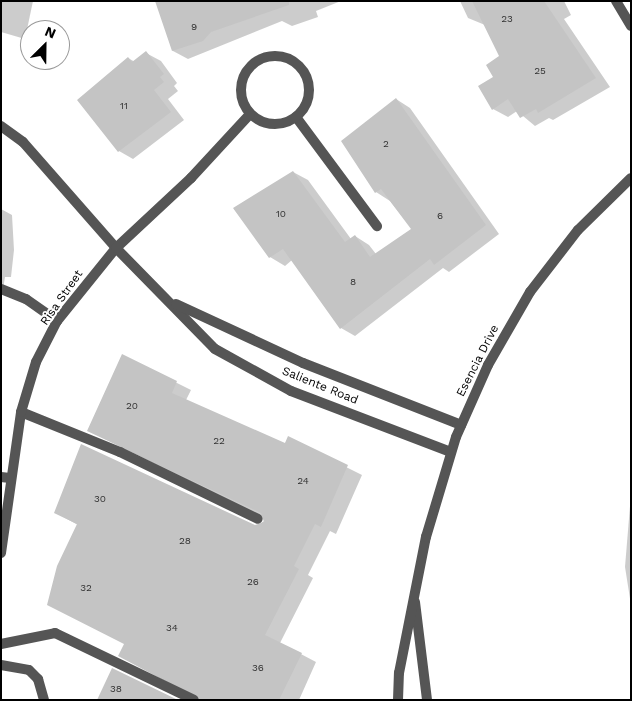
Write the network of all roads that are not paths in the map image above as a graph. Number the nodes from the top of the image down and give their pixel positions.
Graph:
1 (616, 1) edge
2 (631, 26) edge
3 (250, 114) junction
4 (296, 117) junction
5 (1, 126) edge
6 (631, 178) edge
7 (377, 226) dead end
8 (116, 248) junction
9 (1, 289) edge
10 (171, 301) junction
11 (57, 322) junction
12 (21, 412) junction
13 (461, 425) junction
14 (451, 452) junction
15 (5, 478) edge
16 (258, 519) dead end
17 (1, 553) edge
18 (414, 591) junction
19 (1, 644) edge
20 (2, 662) edge
21 (44, 700) edge
22 (194, 700) edge
23 (398, 700) edge
24 (427, 700) edge

1 - 2 street
3 - 4 street
3 - 4 street
3 - 8 street, Risa Street
4 - 7 street
5 - 8 street, Saliente Road
6 - 13 street, Esencia Drive
8 - 10 street, Saliente Road
8 - 11 street, Risa Street
9 - 11 street
10 - 13 street, Saliente Road
10 - 14 street, Saliente Road
11 - 12 street, Risa Street
12 - 15 street, Risa Street
12 - 16 street
13 - 14 street, Esencia Drive
14 - 18 street, Esencia Drive
15 - 17 street, Risa Street
18 - 23 street, Esencia Drive
18 - 24 street, Esencia Drive
19 - 22 street
20 - 21 street

